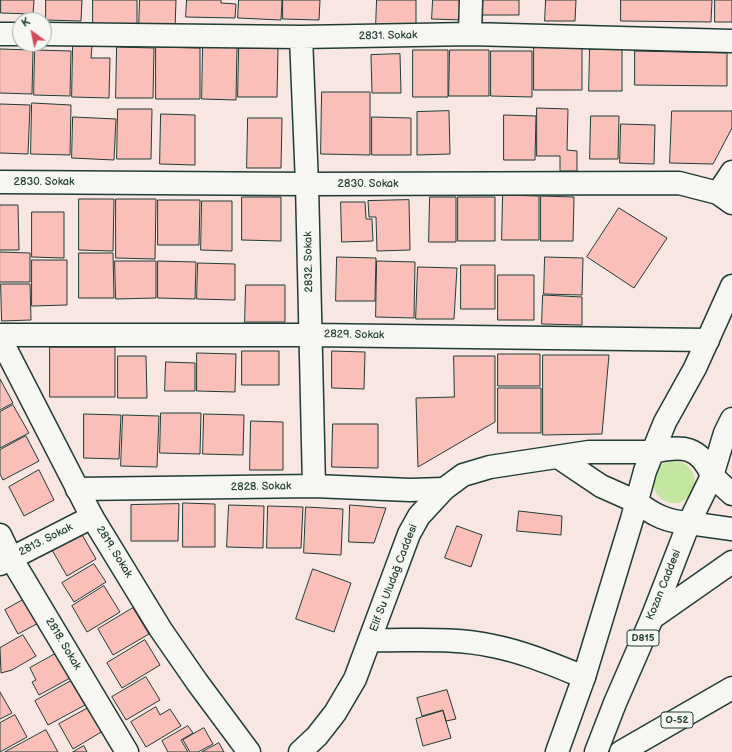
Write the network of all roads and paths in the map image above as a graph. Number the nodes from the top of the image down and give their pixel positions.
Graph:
1 (471, 0) edge
2 (0, 34) edge
3 (12, 34) edge
4 (52, 34) edge
5 (470, 34) junction
6 (301, 37) junction
7 (732, 41) edge
8 (732, 172) edge
9 (0, 182) edge
10 (307, 184) junction
11 (725, 198) edge
12 (732, 286) edge
13 (0, 335) edge
14 (311, 335) junction
15 (0, 338) edge
16 (708, 340) junction
17 (732, 419) edge
18 (558, 457) junction
19 (649, 462) junction
20 (712, 476) junction
21 (314, 486) junction
22 (77, 489) junction
23 (444, 489) junction
24 (732, 494) edge
25 (637, 502) junction
26 (92, 517) junction
27 (689, 523) junction
28 (732, 529) edge
29 (0, 535) edge
30 (6, 561) edge
31 (732, 562) edge
32 (652, 618) junction
33 (370, 640) junction
34 (584, 677) junction
35 (732, 688) edge
36 (127, 752) edge
37 (249, 752) edge
38 (300, 752) edge
39 (557, 752) edge
40 (596, 752) edge
41 (621, 752) edge

1 - 5 main road
2 - 3 main road
4 - 6 main road, 2831. Sokak
5 - 6 main road, 2831. Sokak
5 - 7 main road, 2831. Sokak
6 - 10 main road, 2832. Sokak
8 - 11 main road
9 - 10 main road, 2830. Sokak
10 - 11 main road, 2830. Sokak
10 - 14 main road, 2832. Sokak
12 - 16 main road
13 - 14 main road, 2829. Sokak
14 - 16 main road, 2829. Sokak
14 - 21 main road, 2832. Sokak
15 - 22 main road, 2819. Sokak
16 - 19 main road
17 - 20 main road, Kozan Caddesi / D815
18 - 19 main road, Elif Su Uludağ Caddesi
18 - 23 main road, Elif Su Uludağ Caddesi
18 - 25 main road
19 - 20 main road
19 - 25 main road
20 - 24 main road
20 - 27 main road, Kozan Caddesi / D815
21 - 22 main road, 2828. Sokak
21 - 23 main road, 2828. Sokak
22 - 26 main road, 2819. Sokak
23 - 33 main road, Elif Su Uludağ Caddesi
25 - 27 main road
25 - 34 main road
26 - 30 main road, 2813. Sokak
26 - 37 main road, 2819. Sokak
27 - 28 main road
27 - 32 main road, Kozan Caddesi / D815
29 - 30 main road, 2818. Sokak
30 - 36 main road, 2818. Sokak
31 - 32 main road
32 - 40 main road, Kozan Caddesi / D815
33 - 34 main road
33 - 38 main road, Elif Su Uludağ Caddesi
34 - 39 main road
35 - 41 main road, O-52

